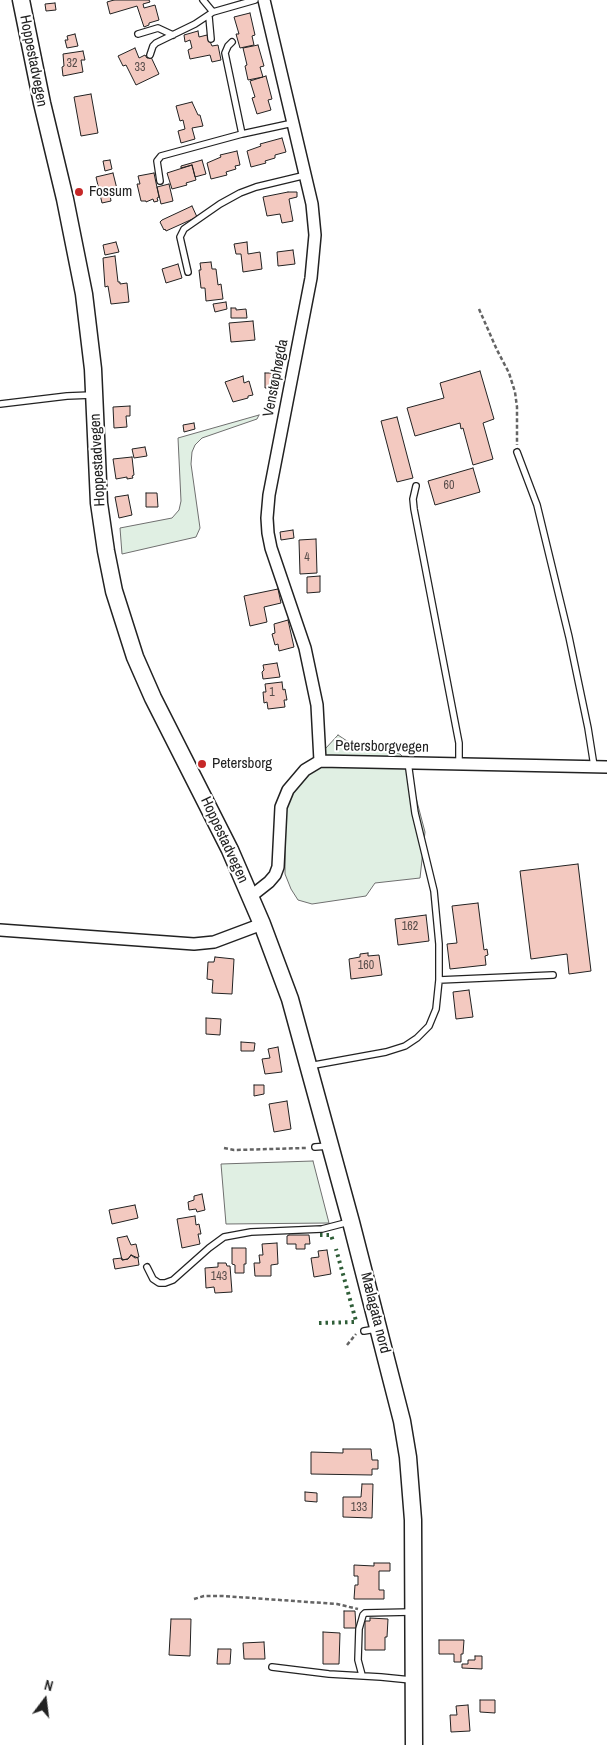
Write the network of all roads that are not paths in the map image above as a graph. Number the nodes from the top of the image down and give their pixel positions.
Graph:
1 (21, 0) edge
2 (203, 0) edge
3 (255, 0) edge
4 (264, 0) edge
5 (211, 15) junction
6 (138, 34) dead end
7 (173, 35) junction
8 (211, 39) dead end
9 (232, 42) dead end
10 (150, 55) dead end
11 (294, 123) junction
12 (242, 134) junction
13 (306, 175) junction
14 (160, 181) dead end
15 (188, 272) dead end
16 (94, 395) junction
17 (0, 404) edge
18 (517, 452) road end
19 (416, 486) dead end
20 (320, 761) junction
21 (408, 762) junction
22 (459, 764) junction
23 (594, 766) junction
24 (607, 767) edge
25 (250, 896) junction
26 (262, 924) junction
27 (0, 930) edge
28 (553, 976) dead end
29 (440, 980) junction
30 (310, 1066) junction
31 (351, 1222) junction
32 (147, 1267) dead end
33 (413, 1612) junction
34 (272, 1667) dead end
35 (362, 1675) junction
36 (413, 1681) junction
37 (414, 1745) edge

1 - 16 main road, Hoppestadvegen
2 - 5 lane
3 - 5 lane
4 - 11 street, Venstøphøgda
5 - 7 lane
5 - 8 lane
6 - 7 lane
7 - 10 lane
9 - 12 lane
11 - 12 lane
11 - 13 street, Venstøphøgda
12 - 14 lane
13 - 15 lane
13 - 20 street, Venstøphøgda
16 - 17 lane
16 - 25 main road, Hoppestadvegen
18 - 23 lane
19 - 22 lane
20 - 21 street, Petersborgvegen
20 - 25 street, Petersborgvegen
21 - 22 street, Petersborgvegen
21 - 29 lane
22 - 23 street, Petersborgvegen
23 - 24 street, Petersborgvegen
25 - 26 main road, Mælagata nord
26 - 27 street
26 - 30 main road, Mælagata nord
28 - 29 lane
29 - 30 lane
30 - 31 main road, Mælagata nord
31 - 32 lane
31 - 33 main road, Mælagata nord
33 - 35 lane
33 - 36 main road, Mælagata nord
34 - 35 lane
35 - 36 lane
36 - 37 main road, Mælagata nord

